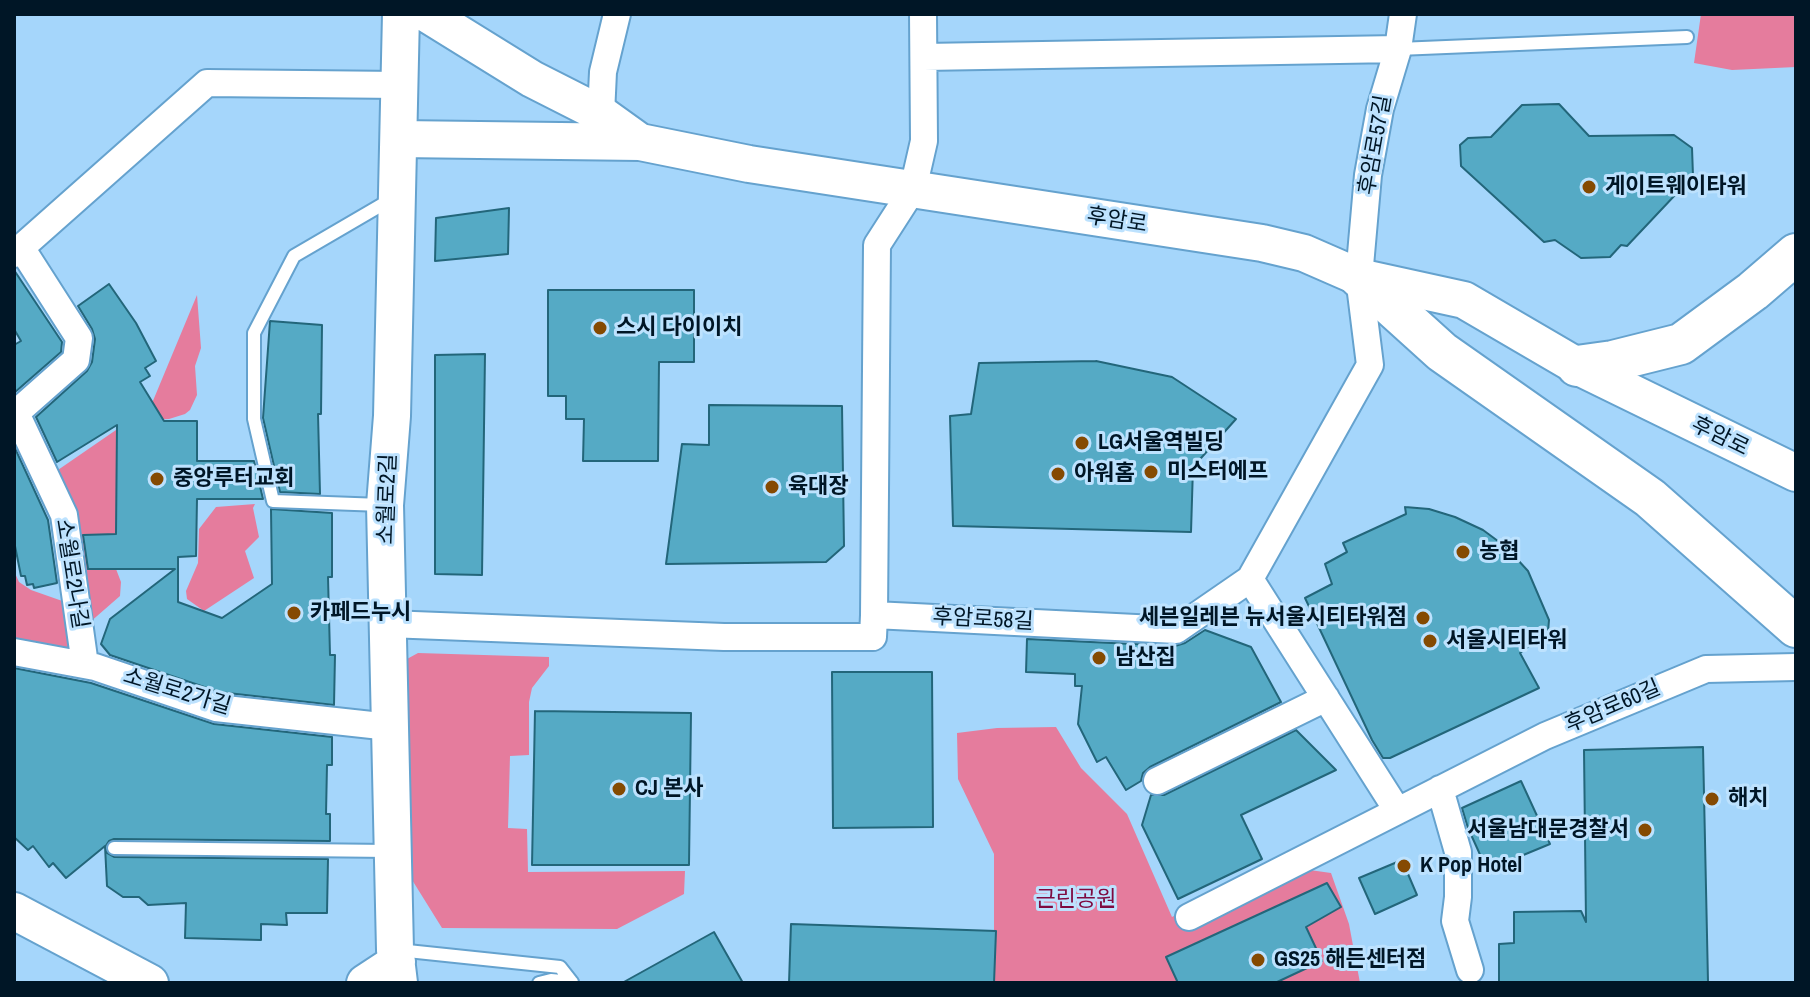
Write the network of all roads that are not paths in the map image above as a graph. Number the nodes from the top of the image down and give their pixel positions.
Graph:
1 (401, 14) edge
2 (427, 14) edge
3 (617, 14) edge
4 (923, 14) edge
5 (1403, 14) edge
6 (468, 26) edge
7 (1687, 37) dead end
8 (1398, 49) junction
9 (924, 57) junction
10 (400, 85) junction
11 (601, 114) junction
12 (399, 139) junction
13 (640, 142) junction
14 (913, 189) junction
15 (396, 196) junction
16 (18, 252) edge
17 (1796, 254) edge
18 (1359, 277) junction
19 (1577, 366) junction
20 (1796, 473) edge
21 (385, 505) junction
22 (1250, 579) junction
23 (874, 615) junction
24 (388, 624) junction
25 (1796, 627) edge
26 (14, 652) edge
27 (85, 665) junction
28 (1796, 667) edge
29 (1326, 698) junction
30 (390, 727) junction
31 (1157, 781) dead end
32 (1440, 789) junction
33 (1397, 810) junction
34 (114, 848) dead end
35 (393, 851) junction
36 (14, 911) edge
37 (1189, 917) dead end
38 (397, 965) edge
39 (1470, 970) dead end
40 (573, 982) edge
41 (150, 983) edge
42 (365, 983) edge
43 (539, 983) edge

1 - 10 street, 소월로2길
2 - 6 street, 후암로
3 - 11 street
4 - 9 street
5 - 8 street, 후암로57길
6 - 11 street, 후암로
7 - 8 lane
8 - 9 street
8 - 18 street, 후암로57길
9 - 14 street
10 - 12 street, 소월로2길
10 - 16 street, 소월로2나길
11 - 13 street, 후암로
12 - 13 street
12 - 15 street, 소월로2길
13 - 14 street, 후암로
14 - 18 street, 후암로
14 - 23 street
15 - 21 street, 소월로2길
15 - 21 lane
16 - 27 street, 소월로2나길
17 - 19 main road
18 - 19 street, 후암로
18 - 22 street, 후암로58길
18 - 25 main road
19 - 20 street, 후암로
21 - 24 street, 소월로2길
22 - 23 street, 후암로58길
22 - 29 street
23 - 24 street
24 - 30 street, 소월로2길
26 - 27 street, 소월로2가길
27 - 30 street, 소월로2가길
28 - 32 street, 후암로60길
29 - 31 street
29 - 33 street
30 - 35 street, 소월로2길
32 - 33 street, 후암로60길
32 - 39 street
33 - 37 street, 후암로60길
34 - 35 lane
35 - 38 street, 소월로2길
36 - 41 street
38 - 40 lane
38 - 42 street
40 - 43 lane

